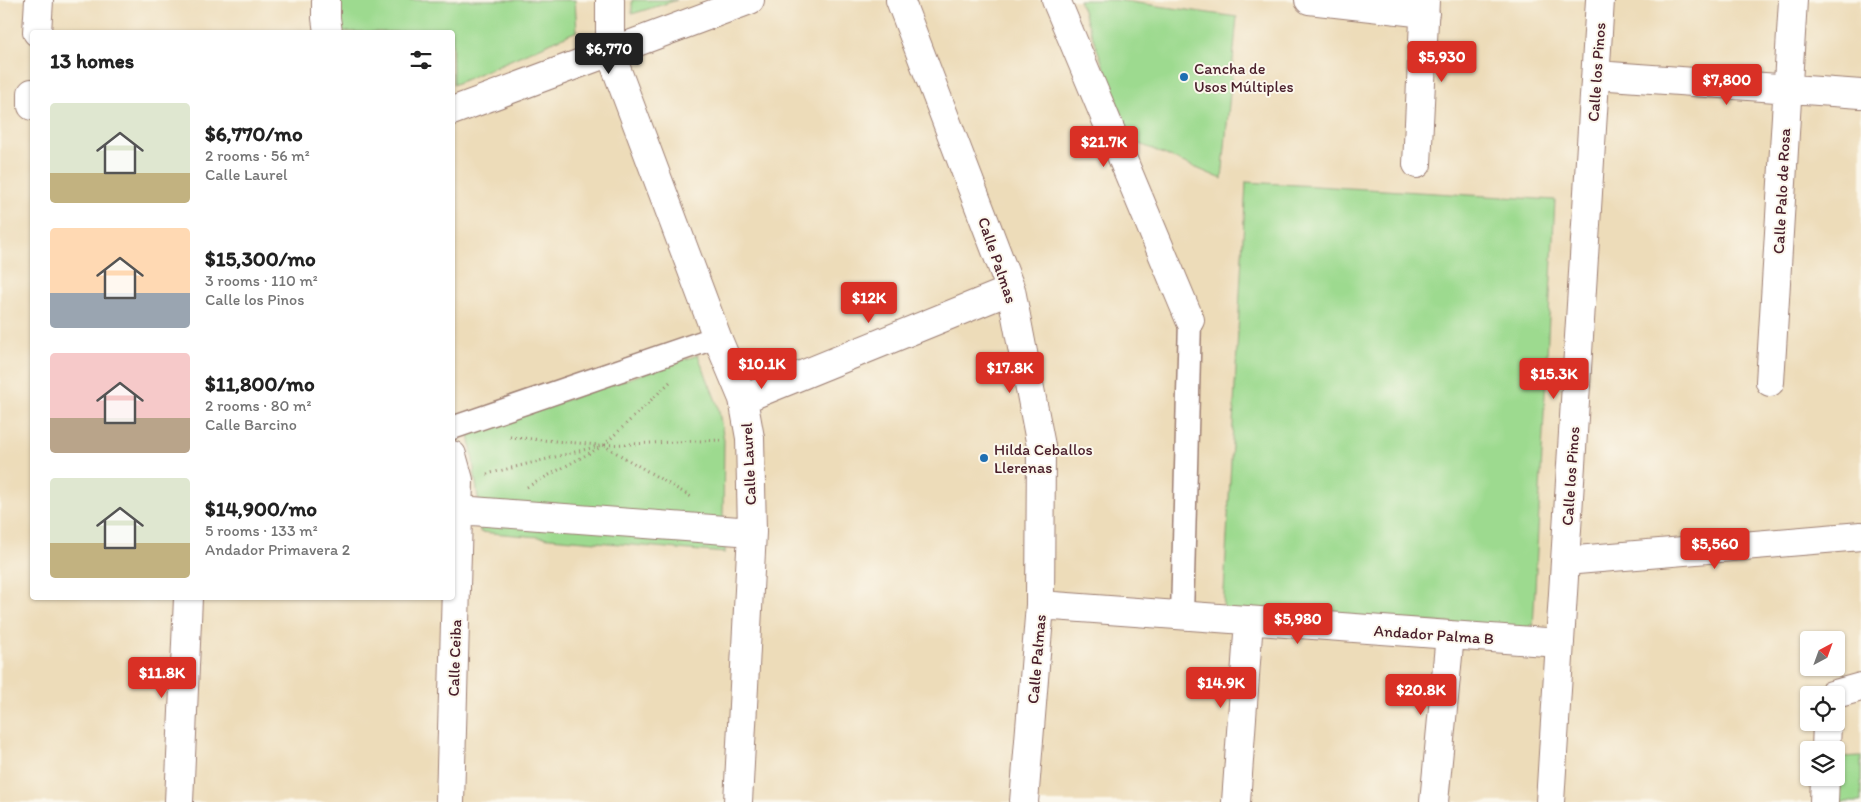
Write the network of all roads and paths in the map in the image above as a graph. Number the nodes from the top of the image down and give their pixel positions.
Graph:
1 (39, 0) edge
2 (326, 0) edge
3 (610, 0) edge
4 (750, 0) edge
5 (900, 0) edge
6 (1056, 0) edge
7 (1308, 0) edge
8 (1600, 0) edge
9 (1793, 0) edge
10 (1425, 6) edge
11 (37, 30) edge
12 (328, 30) edge
13 (610, 52) junction
14 (1596, 75) junction
15 (1787, 89) junction
16 (1861, 94) edge
17 (455, 109) edge
18 (1417, 164) dead end
19 (1011, 290) junction
20 (1190, 320) joint
21 (717, 337) junction
22 (671, 381) dead end
23 (1770, 382) dead end
24 (743, 399) junction
25 (455, 427) edge
26 (507, 436) dead end
27 (750, 438) junction
28 (603, 445) junction
29 (456, 468) edge
30 (524, 488) dead end
31 (697, 500) dead end
32 (458, 510) junction
33 (752, 532) junction
34 (1861, 536) edge
35 (1565, 561) junction
36 (455, 565) edge
37 (188, 600) edge
38 (454, 600) edge
39 (1040, 605) junction
40 (1182, 615) junction
41 (1249, 620) junction
42 (1450, 635) junction
43 (1560, 642) junction
44 (1861, 688) edge
45 (1845, 692) edge
46 (1825, 786) edge
47 (179, 802) edge
48 (450, 802) edge
49 (738, 802) edge
50 (1024, 802) edge
51 (1236, 802) edge
52 (1434, 802) edge
53 (1550, 802) edge
54 (1824, 802) edge

1 - 11 street
2 - 12 street
3 - 13 street, Calle Laurel
4 - 13 street
5 - 19 street, Calle Palmas
6 - 20 street
7 - 10 street
8 - 14 street, Calle los Pinos
9 - 15 street, Calle Palo de Rosa
10 - 18 street
13 - 17 street
13 - 21 street, Calle Laurel
14 - 15 street
14 - 35 street, Calle los Pinos
15 - 16 street
15 - 23 street, Calle Palo de Rosa
19 - 24 street
19 - 39 street, Calle Palmas
20 - 40 street
21 - 24 street, Calle Laurel
21 - 25 street
22 - 28 path
24 - 27 street, Calle Laurel
26 - 28 path
27 - 28 path
27 - 33 street, Calle Laurel
28 - 29 path
28 - 30 path
28 - 31 path
29 - 32 street, Calle Ceiba
32 - 33 street
32 - 36 street, Calle Ceiba
33 - 49 street, Calle Laurel
34 - 35 street
35 - 43 street, Calle los Pinos
37 - 47 street
38 - 48 street, Calle Ceiba
39 - 40 street, Andador Palma B
39 - 50 street, Calle Palmas
40 - 41 street, Andador Palma B
41 - 42 street, Andador Palma B
41 - 51 street
42 - 43 street, Andador Palma B
42 - 52 street
43 - 53 street, Calle los Pinos
44 - 45 street
46 - 54 street

